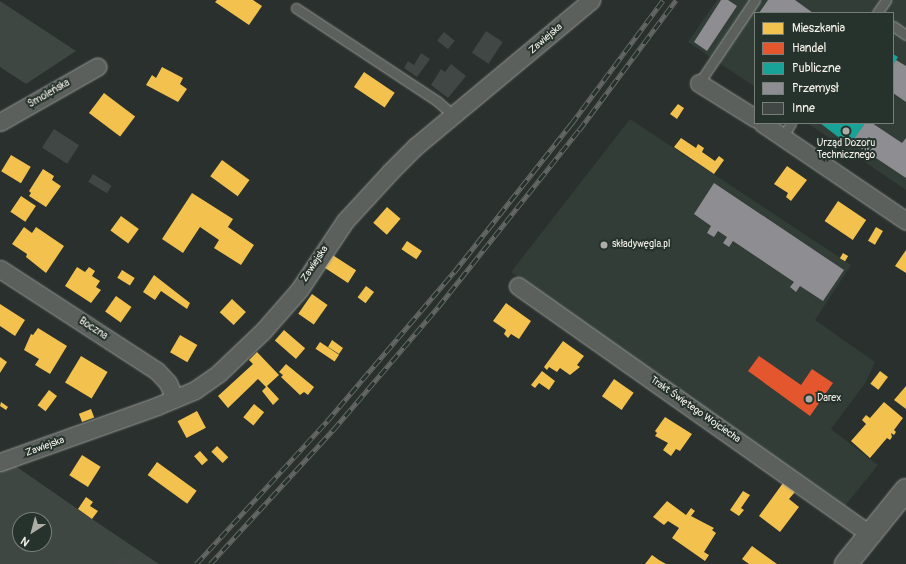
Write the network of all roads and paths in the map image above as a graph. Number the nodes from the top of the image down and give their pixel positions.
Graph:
1 (590, 0) edge
2 (755, 0) edge
3 (886, 0) edge
4 (296, 8) dead end
5 (878, 12) edge
6 (894, 27) edge
7 (906, 35) edge
8 (97, 67) dead end
9 (699, 83) joint
10 (454, 116) junction
11 (754, 117) edge
12 (0, 122) edge
13 (766, 124) edge
14 (787, 130) edge
15 (906, 221) edge
16 (0, 269) edge
17 (518, 286) dead end
18 (175, 399) junction
19 (0, 462) edge
20 (906, 490) edge
21 (871, 535) junction
22 (846, 564) edge

1 - 10 street, Zawiejska
2 - 9 lane
3 - 5 lane
4 - 10 lane
6 - 7 lane
8 - 12 street, Smoleńska
9 - 11 street
10 - 18 street, Zawiejska
13 - 14 street
14 - 15 street
16 - 18 street, Boczna
17 - 21 street, Trakt Świętego Wojciecha
18 - 19 street, Zawiejska
20 - 21 main road
21 - 22 main road

